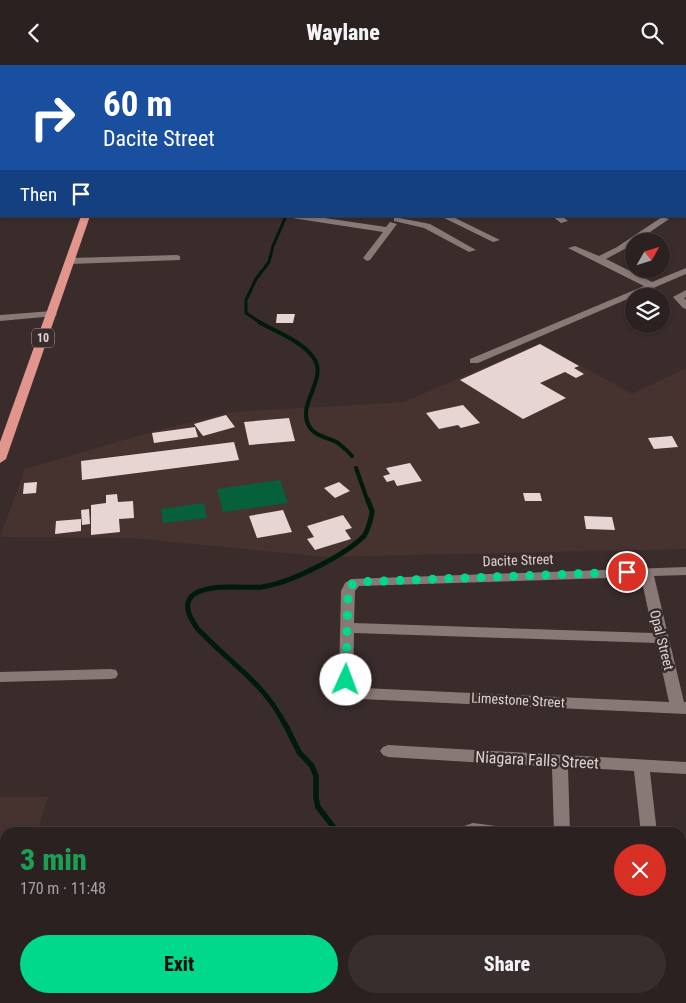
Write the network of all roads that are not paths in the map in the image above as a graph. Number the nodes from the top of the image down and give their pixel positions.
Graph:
1 (86, 217) edge
2 (299, 217) edge
3 (446, 217) edge
4 (558, 217) edge
5 (398, 218) edge
6 (665, 219) dead end
7 (564, 221) dead end
8 (389, 229) junction
9 (496, 240) dead end
10 (572, 248) dead end
11 (472, 250) dead end
12 (177, 258) dead end
13 (367, 258) dead end
14 (599, 259) junction
15 (70, 261) junction
16 (686, 271) edge
17 (650, 285) junction
18 (686, 293) edge
19 (686, 306) edge
20 (52, 314) junction
21 (0, 318) edge
22 (474, 361) dead end
23 (0, 459) edge
24 (686, 571) edge
25 (646, 572) junction
26 (347, 628) junction
27 (661, 638) junction
28 (111, 674) dead end
29 (0, 677) edge
30 (682, 708) edge
31 (388, 751) dead end
32 (560, 761) junction
33 (642, 765) junction
34 (686, 768) edge
35 (562, 827) edge
36 (648, 827) edge

1 - 15 highway, 10
2 - 8 street
3 - 9 street
4 - 7 street
5 - 8 street
5 - 11 street
6 - 14 street
8 - 13 street
10 - 14 street
12 - 15 street
14 - 17 street
15 - 20 highway, 10
16 - 17 street
17 - 22 street
18 - 19 street
20 - 21 street
20 - 23 highway, 10
24 - 25 street, Dacite Street
25 - 26 street, Dacite Street
25 - 27 street, Opal Street
26 - 27 street
26 - 30 street, Limestone Street
27 - 30 street, Opal Street
28 - 29 street
31 - 32 street, Niagara Falls Street
32 - 33 street, Niagara Falls Street
32 - 35 street
33 - 34 street, Niagara Falls Street
33 - 36 street

